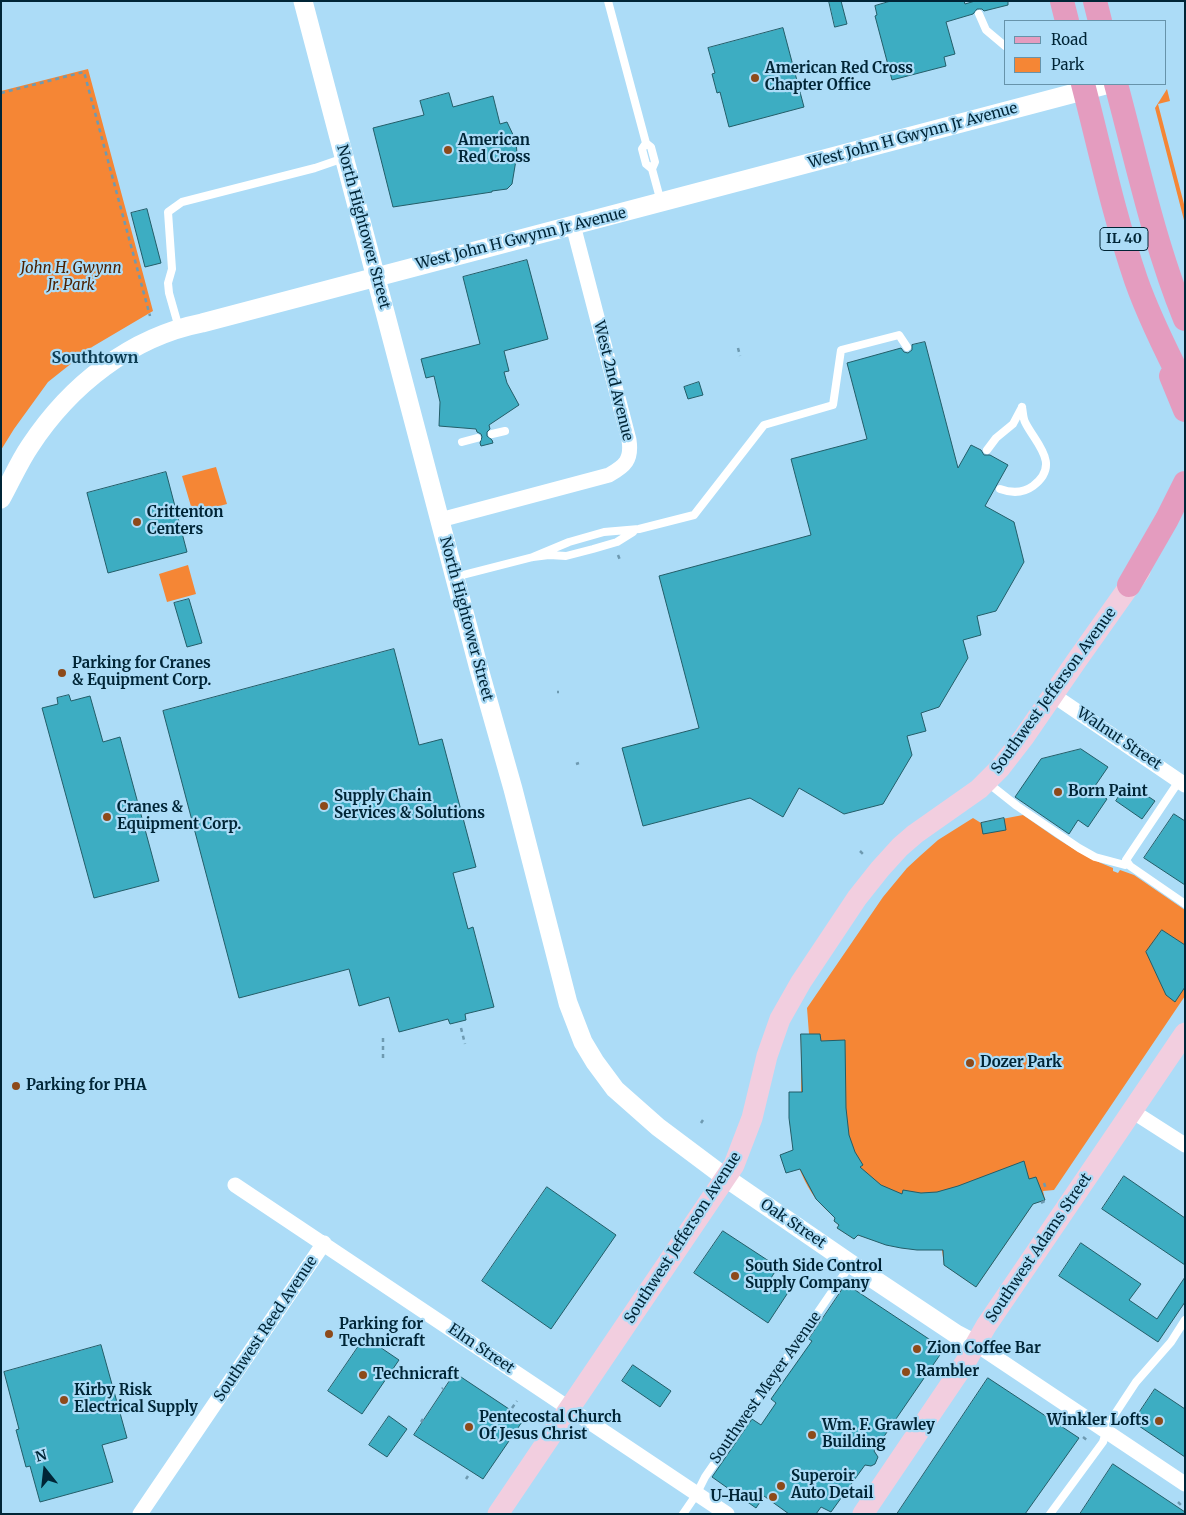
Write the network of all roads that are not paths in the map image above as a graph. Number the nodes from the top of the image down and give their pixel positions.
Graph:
1 (303, 1) edge
2 (608, 1) edge
3 (1062, 1) edge
4 (1095, 1) edge
5 (979, 14) dead end
6 (1067, 20) edge
7 (1100, 20) edge
8 (1004, 45) edge
9 (1101, 85) edge
10 (1116, 85) edge
11 (1084, 87) edge
12 (344, 158) junction
13 (1136, 161) junction
14 (661, 202) junction
15 (1119, 223) junction
16 (572, 225) junction
17 (376, 276) junction
18 (1185, 292) edge
19 (1185, 319) edge
20 (179, 328) junction
21 (907, 347) dead end
22 (1185, 388) edge
23 (1185, 410) edge
24 (505, 431) dead end
25 (492, 434) dead end
26 (476, 438) dead end
27 (462, 442) dead end
28 (987, 450) dead end
29 (1185, 483) edge
30 (1000, 488) dead end
31 (1, 499) edge
32 (1185, 506) edge
33 (440, 520) junction
34 (639, 529) junction
35 (533, 557) junction
36 (455, 577) junction
37 (1129, 585) junction
38 (1053, 695) junction
39 (987, 782) junction
40 (1182, 783) edge
41 (1127, 863) junction
42 (1185, 904) edge
43 (1185, 1033) edge
44 (1132, 1111) junction
45 (1185, 1145) edge
46 (726, 1178) junction
47 (235, 1185) dead end
48 (324, 1243) junction
49 (852, 1264) junction
50 (1185, 1320) edge
51 (976, 1344) junction
52 (568, 1409) junction
53 (1107, 1432) junction
54 (1185, 1484) edge
55 (696, 1495) junction
56 (140, 1514) edge
57 (498, 1514) edge
58 (684, 1514) edge
59 (727, 1514) edge
60 (863, 1514) edge
61 (1050, 1514) edge

1 - 12 street, North Hightower Street
2 - 14 lane
3 - 6 main road
4 - 7 main road
5 - 8 lane
9 - 11 street, West John H Gwynn Jr Avenue
10 - 13 main road, IL 40
11 - 14 street, West John H Gwynn Jr Avenue
11 - 15 main road, IL 40
12 - 17 street, North Hightower Street
12 - 20 lane
13 - 18 main road
13 - 19 main road, IL 40
14 - 16 street, West John H Gwynn Jr Avenue
15 - 22 main road, IL 40
15 - 23 main road
16 - 17 street, West John H Gwynn Jr Avenue
16 - 33 street, West 2nd Avenue
17 - 20 street, West John H Gwynn Jr Avenue
17 - 33 street, North Hightower Street
20 - 31 street, West John H Gwynn Jr Avenue
21 - 34 lane
24 - 25 lane
26 - 27 lane
28 - 30 lane
29 - 37 main road
32 - 37 main road, Southwest Jefferson Avenue
33 - 36 street, North Hightower Street
34 - 35 lane
34 - 35 lane
35 - 36 lane
36 - 46 street, North Hightower Street
37 - 38 main road, Southwest Jefferson Avenue
38 - 39 main road, Southwest Jefferson Avenue
38 - 40 street, Walnut Street
39 - 41 lane
39 - 46 main road, Southwest Jefferson Avenue
40 - 41 lane
41 - 42 lane
43 - 44 main road, Southwest Adams Street
44 - 45 street
44 - 51 main road, Southwest Adams Street
46 - 49 street, Oak Street
46 - 52 main road, Southwest Jefferson Avenue
47 - 48 street, Elm Street
48 - 52 street, Elm Street
48 - 56 street, Southwest Reed Avenue
49 - 51 street, Oak Street
49 - 55 lane, Southwest Meyer Avenue
50 - 53 lane
51 - 53 street, Oak Street
51 - 60 main road, Southwest Adams Street
52 - 55 street, Elm Street
52 - 57 main road, Southwest Jefferson Avenue
53 - 54 street, Oak Street
53 - 61 lane
55 - 58 lane, Southwest Meyer Avenue
55 - 59 street, Elm Street

